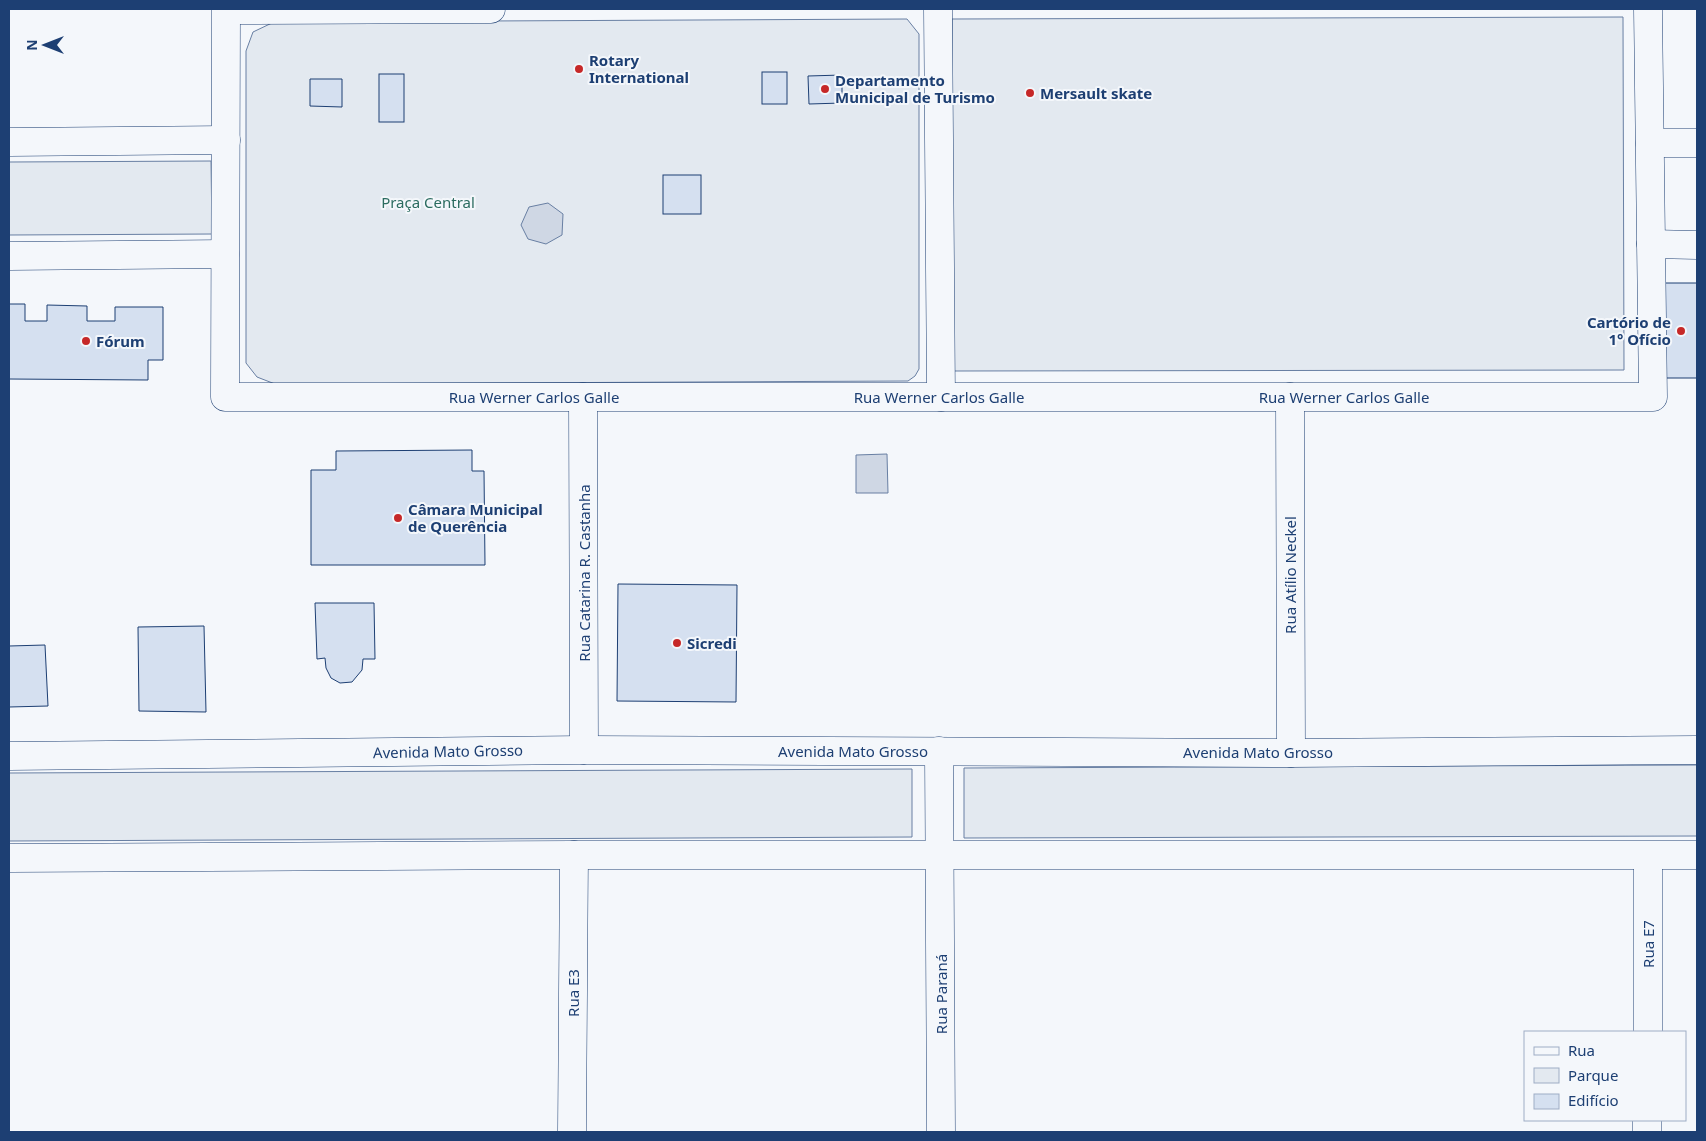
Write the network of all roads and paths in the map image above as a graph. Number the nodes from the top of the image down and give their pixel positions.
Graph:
1 (491, 9) edge
2 (938, 9) edge
3 (1648, 9) edge
4 (226, 10) edge
5 (226, 140) junction
6 (9, 142) edge
7 (1650, 143) junction
8 (1697, 143) edge
9 (1651, 244) junction
10 (1697, 244) edge
11 (225, 254) junction
12 (9, 256) edge
13 (583, 397) junction
14 (942, 397) junction
15 (1290, 397) junction
16 (584, 750) junction
17 (1697, 750) edge
18 (939, 751) junction
19 (1291, 753) junction
20 (9, 756) edge
21 (574, 855) junction
22 (940, 855) junction
23 (1697, 855) edge
24 (1648, 856) junction
25 (9, 858) edge
26 (1648, 1031) edge
27 (572, 1132) edge
28 (941, 1132) edge

1 - 4 street
2 - 14 street
3 - 7 street
4 - 5 street
5 - 6 street
5 - 11 street
7 - 8 street
7 - 9 street
9 - 10 street
9 - 15 street, Rua Werner Carlos Galle
11 - 12 street
11 - 13 street, Rua Werner Carlos Galle
13 - 14 street, Rua Werner Carlos Galle
13 - 16 street, Rua Catarina R. Castanha
14 - 15 street, Rua Werner Carlos Galle
15 - 19 street, Rua Atílio Neckel
16 - 18 street, Avenida Mato Grosso
16 - 20 street, Avenida Mato Grosso
17 - 19 street, Avenida Mato Grosso
18 - 19 street, Avenida Mato Grosso
18 - 22 street, Rua Paraná
21 - 22 street
21 - 25 street
21 - 27 street, Rua E3
22 - 24 street
22 - 28 street, Rua Paraná
23 - 24 street
24 - 26 street, Rua E7

